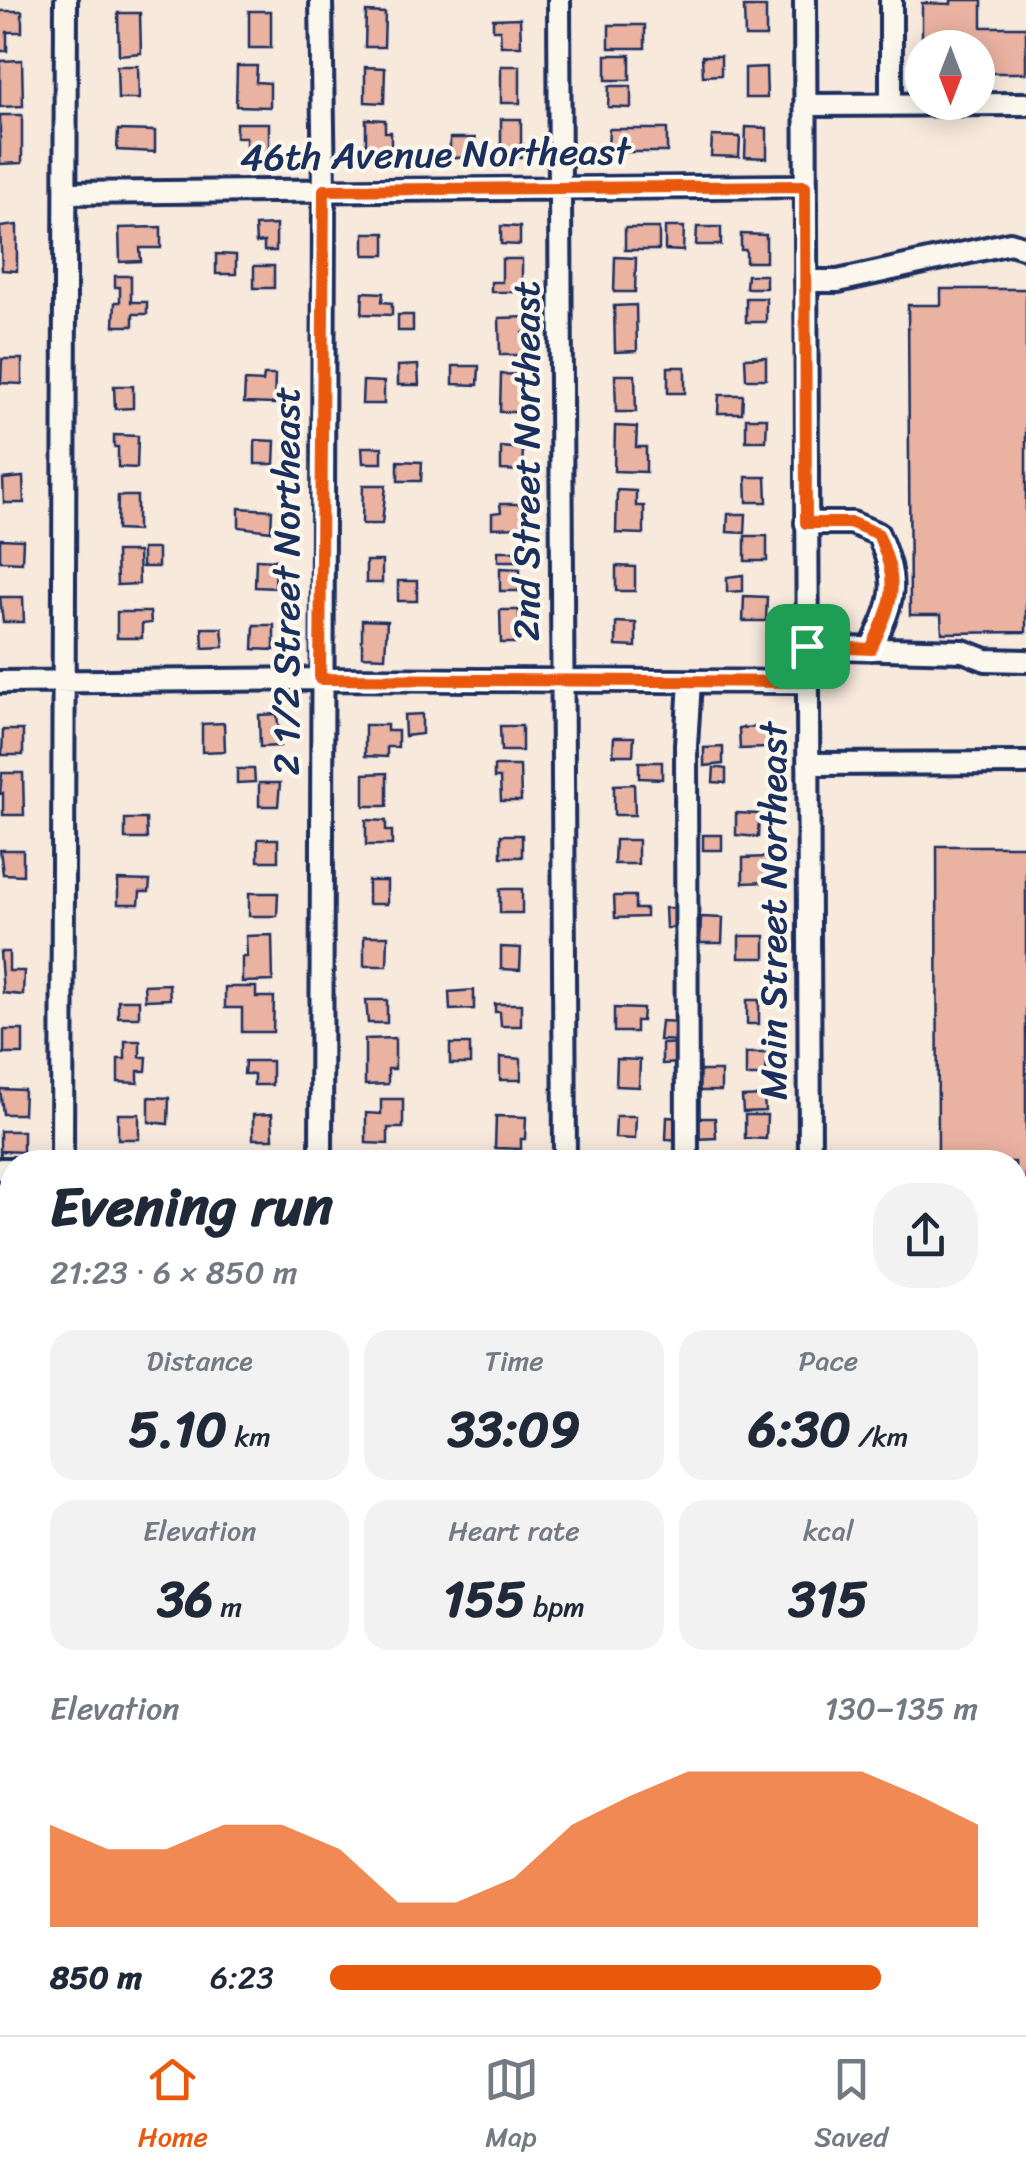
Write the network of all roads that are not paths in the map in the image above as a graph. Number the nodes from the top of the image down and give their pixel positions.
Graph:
1 (66, 0) edge
2 (321, 0) edge
3 (559, 0) edge
4 (804, 0) edge
5 (891, 0) edge
6 (1026, 104) edge
7 (891, 105) junction
8 (805, 106) junction
9 (805, 186) junction
10 (560, 188) junction
11 (324, 190) junction
12 (66, 193) junction
13 (1026, 248) edge
14 (806, 281) junction
15 (806, 523) junction
16 (807, 646) junction
17 (871, 649) junction
18 (1026, 661) edge
19 (320, 679) junction
20 (0, 682) edge
21 (65, 682) junction
22 (562, 682) junction
23 (690, 682) junction
24 (807, 682) junction
25 (1026, 763) edge
26 (808, 764) junction
27 (62, 1150) edge
28 (321, 1150) edge
29 (566, 1150) edge
30 (688, 1150) edge
31 (810, 1150) edge

1 - 12 street
2 - 11 street, 2 1/2 Street Northeast
3 - 10 street, 2nd Street Northeast
4 - 8 street, Main Street Northeast
5 - 7 street
6 - 7 street
7 - 8 street
8 - 9 street, Main Street Northeast
9 - 10 street, 46th Avenue Northeast
9 - 14 street, Main Street Northeast
10 - 11 street, 46th Avenue Northeast
10 - 22 street, 2nd Street Northeast
11 - 12 street, 46th Avenue Northeast
11 - 19 street, 2 1/2 Street Northeast
12 - 21 street
13 - 14 street
14 - 15 street, Main Street Northeast
15 - 16 street, Main Street Northeast
15 - 17 street
16 - 17 street
16 - 24 street, Main Street Northeast
17 - 18 street
19 - 21 street
19 - 22 street
19 - 28 street, 2 1/2 Street Northeast
20 - 21 street
21 - 27 street
22 - 23 street
22 - 29 street, 2nd Street Northeast
23 - 24 street
23 - 30 street
24 - 26 street, Main Street Northeast
25 - 26 street
26 - 31 street, Main Street Northeast

